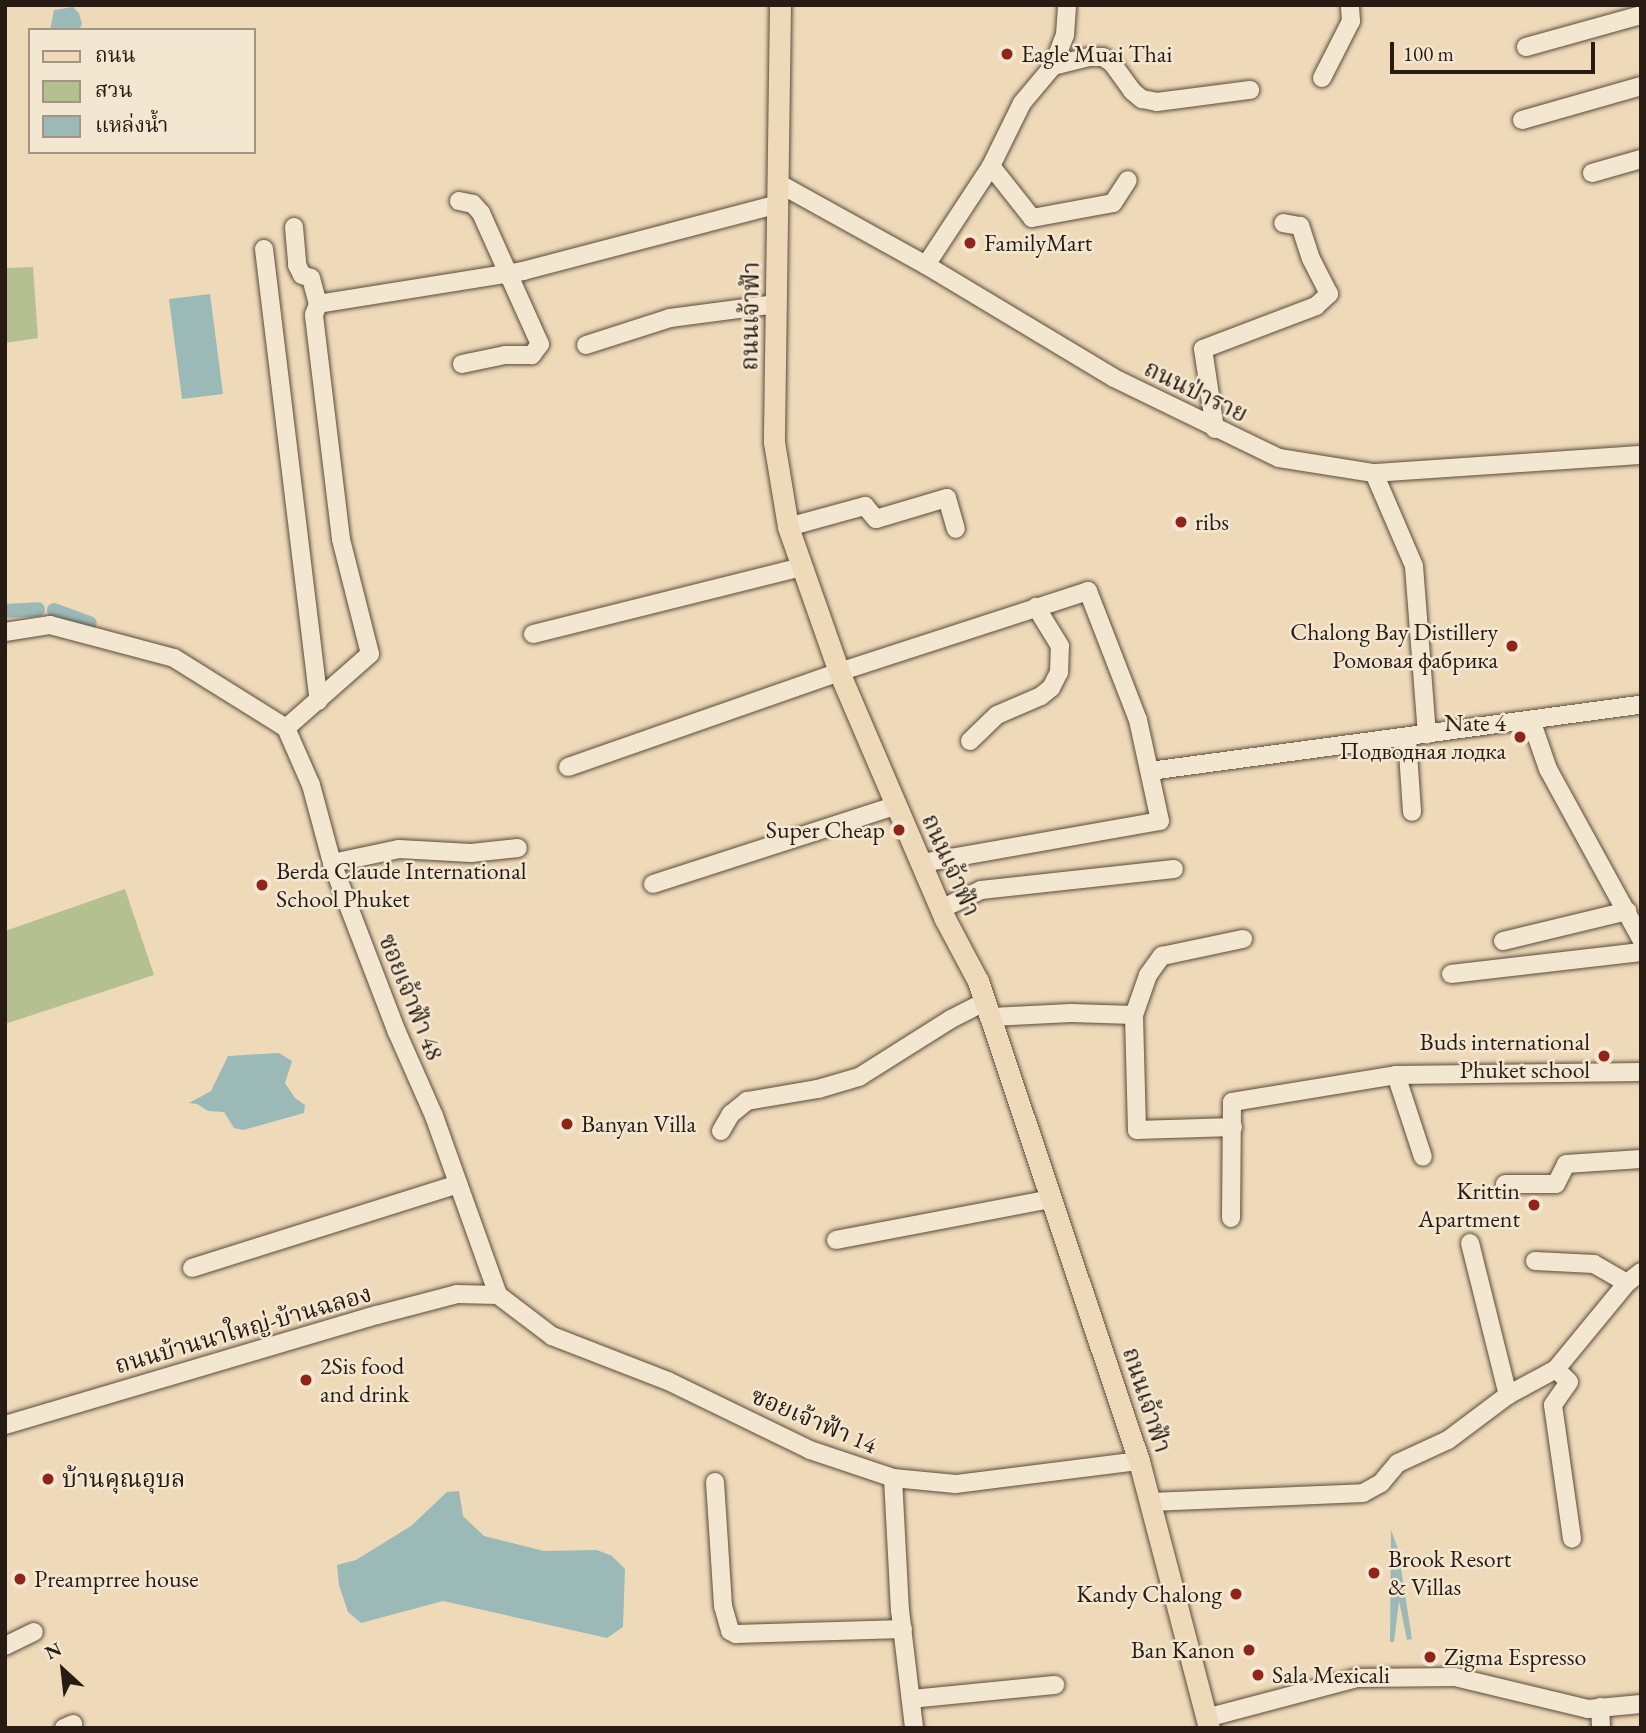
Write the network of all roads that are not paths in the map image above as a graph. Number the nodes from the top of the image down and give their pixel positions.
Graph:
1 (780, 5) edge
2 (1067, 5) edge
3 (1350, 5) edge
4 (1641, 15) edge
5 (1526, 47) dead end
6 (1053, 66) junction
7 (1322, 78) dead end
8 (1641, 86) edge
9 (1250, 90) dead end
10 (1522, 120) dead end
11 (1641, 159) edge
12 (991, 166) junction
13 (1592, 173) dead end
14 (1128, 180) dead end
15 (778, 193) junction
16 (459, 201) dead end
17 (1283, 223) dead end
18 (294, 227) dead end
19 (264, 249) dead end
20 (926, 265) junction
21 (509, 273) junction
22 (318, 304) junction
23 (776, 304) junction
24 (586, 345) dead end
25 (462, 364) dead end
26 (1215, 429) junction
27 (1641, 455) edge
28 (1374, 472) junction
29 (788, 527) junction
30 (956, 529) dead end
31 (801, 567) junction
32 (1036, 607) junction
33 (5, 632) edge
34 (533, 634) dead end
35 (839, 672) junction
36 (319, 701) junction
37 (1641, 705) edge
38 (1531, 720) junction
39 (286, 728) junction
40 (1427, 735) junction
41 (1406, 738) junction
42 (970, 741) dead end
43 (568, 767) dead end
44 (1150, 771) junction
45 (895, 806) junction
46 (1412, 812) dead end
47 (518, 848) dead end
48 (332, 863) junction
49 (922, 863) junction
50 (1174, 869) dead end
51 (653, 884) dead end
52 (941, 909) junction
53 (1627, 911) junction
54 (1242, 939) dead end
55 (1641, 939) edge
56 (1503, 941) dead end
57 (1641, 952) edge
58 (1451, 974) dead end
59 (988, 1010) junction
60 (1135, 1015) junction
61 (1641, 1072) edge
62 (1396, 1075) junction
63 (1233, 1127) junction
64 (721, 1131) dead end
65 (1423, 1157) dead end
66 (1641, 1159) edge
67 (458, 1184) junction
68 (1506, 1184) dead end
69 (1051, 1199) junction
70 (1231, 1218) dead end
71 (836, 1240) dead end
72 (1470, 1243) dead end
73 (1535, 1261) dead end
74 (192, 1268) dead end
75 (1641, 1272) edge
76 (1627, 1283) junction
77 (498, 1296) junction
78 (1556, 1369) junction
79 (1508, 1395) junction
80 (5, 1425) edge
81 (1139, 1461) junction
82 (893, 1478) junction
83 (715, 1482) dead end
84 (1151, 1502) junction
85 (1572, 1539) dead end
86 (903, 1629) junction
87 (34, 1632) dead end
88 (5, 1646) edge
89 (1055, 1685) dead end
90 (911, 1699) junction
91 (1641, 1704) edge
92 (1600, 1707) junction
93 (1208, 1723) edge
94 (914, 1728) edge
95 (1601, 1728) edge

1 - 15 main road, ถนนเจ้าฟ้า
2 - 6 street
3 - 7 street
4 - 5 street
6 - 9 street
6 - 12 street
8 - 10 street
11 - 13 street
12 - 14 street
12 - 20 street
15 - 20 street, ถนนป่าราย
15 - 21 street
15 - 23 main road, ถนนเจ้าฟ้า
16 - 21 street
17 - 26 street
18 - 22 street
19 - 36 street
20 - 26 street, ถนนป่าราย
21 - 22 street
21 - 25 street
22 - 36 street
23 - 24 street
23 - 29 main road, ถนนเจ้าฟ้า
26 - 28 street, ถนนป่าราย
27 - 28 street, ถนนป่าราย
28 - 40 street
29 - 30 street
29 - 31 main road, ถนนเจ้าฟ้า
31 - 34 street
31 - 35 main road, ถนนเจ้าฟ้า
32 - 35 street
32 - 42 street
32 - 44 street
33 - 39 street
35 - 43 street
35 - 45 main road, ถนนเจ้าฟ้า
36 - 39 street
37 - 38 street
38 - 40 street
38 - 53 street
39 - 48 street, ซอยเจ้าฟ้า 48
40 - 41 street
41 - 44 street
41 - 46 street
44 - 49 street
45 - 49 main road, ถนนเจ้าฟ้า
45 - 51 street
47 - 48 street
48 - 67 street, ซอยเจ้าฟ้า 48
49 - 52 main road, ถนนเจ้าฟ้า
50 - 52 street
52 - 59 main road, ถนนเจ้าฟ้า
53 - 55 street
53 - 56 street
54 - 60 street
57 - 58 street
59 - 60 street
59 - 64 street
59 - 69 main road, ถนนเจ้าฟ้า
60 - 63 street
61 - 62 street
62 - 63 street
62 - 65 street
63 - 70 street
66 - 68 street
67 - 74 street
67 - 77 street, ซอยเจ้าฟ้า 48
69 - 71 street
69 - 81 main road, ถนนเจ้าฟ้า
72 - 79 street
73 - 76 street
75 - 76 street
76 - 78 street
77 - 80 street, ถนนบ้านนาใหญ่-บ้านฉลอง
77 - 82 street, ซอยเจ้าฟ้า 14
78 - 79 street
78 - 85 street
79 - 84 street
81 - 82 street, ซอยเจ้าฟ้า 14
81 - 84 main road, ถนนเจ้าฟ้า
82 - 86 street
83 - 86 street
84 - 93 main road, ถนนเจ้าฟ้า
86 - 90 street
87 - 88 street
89 - 90 street
90 - 94 street
91 - 92 street
92 - 93 street
92 - 95 street

